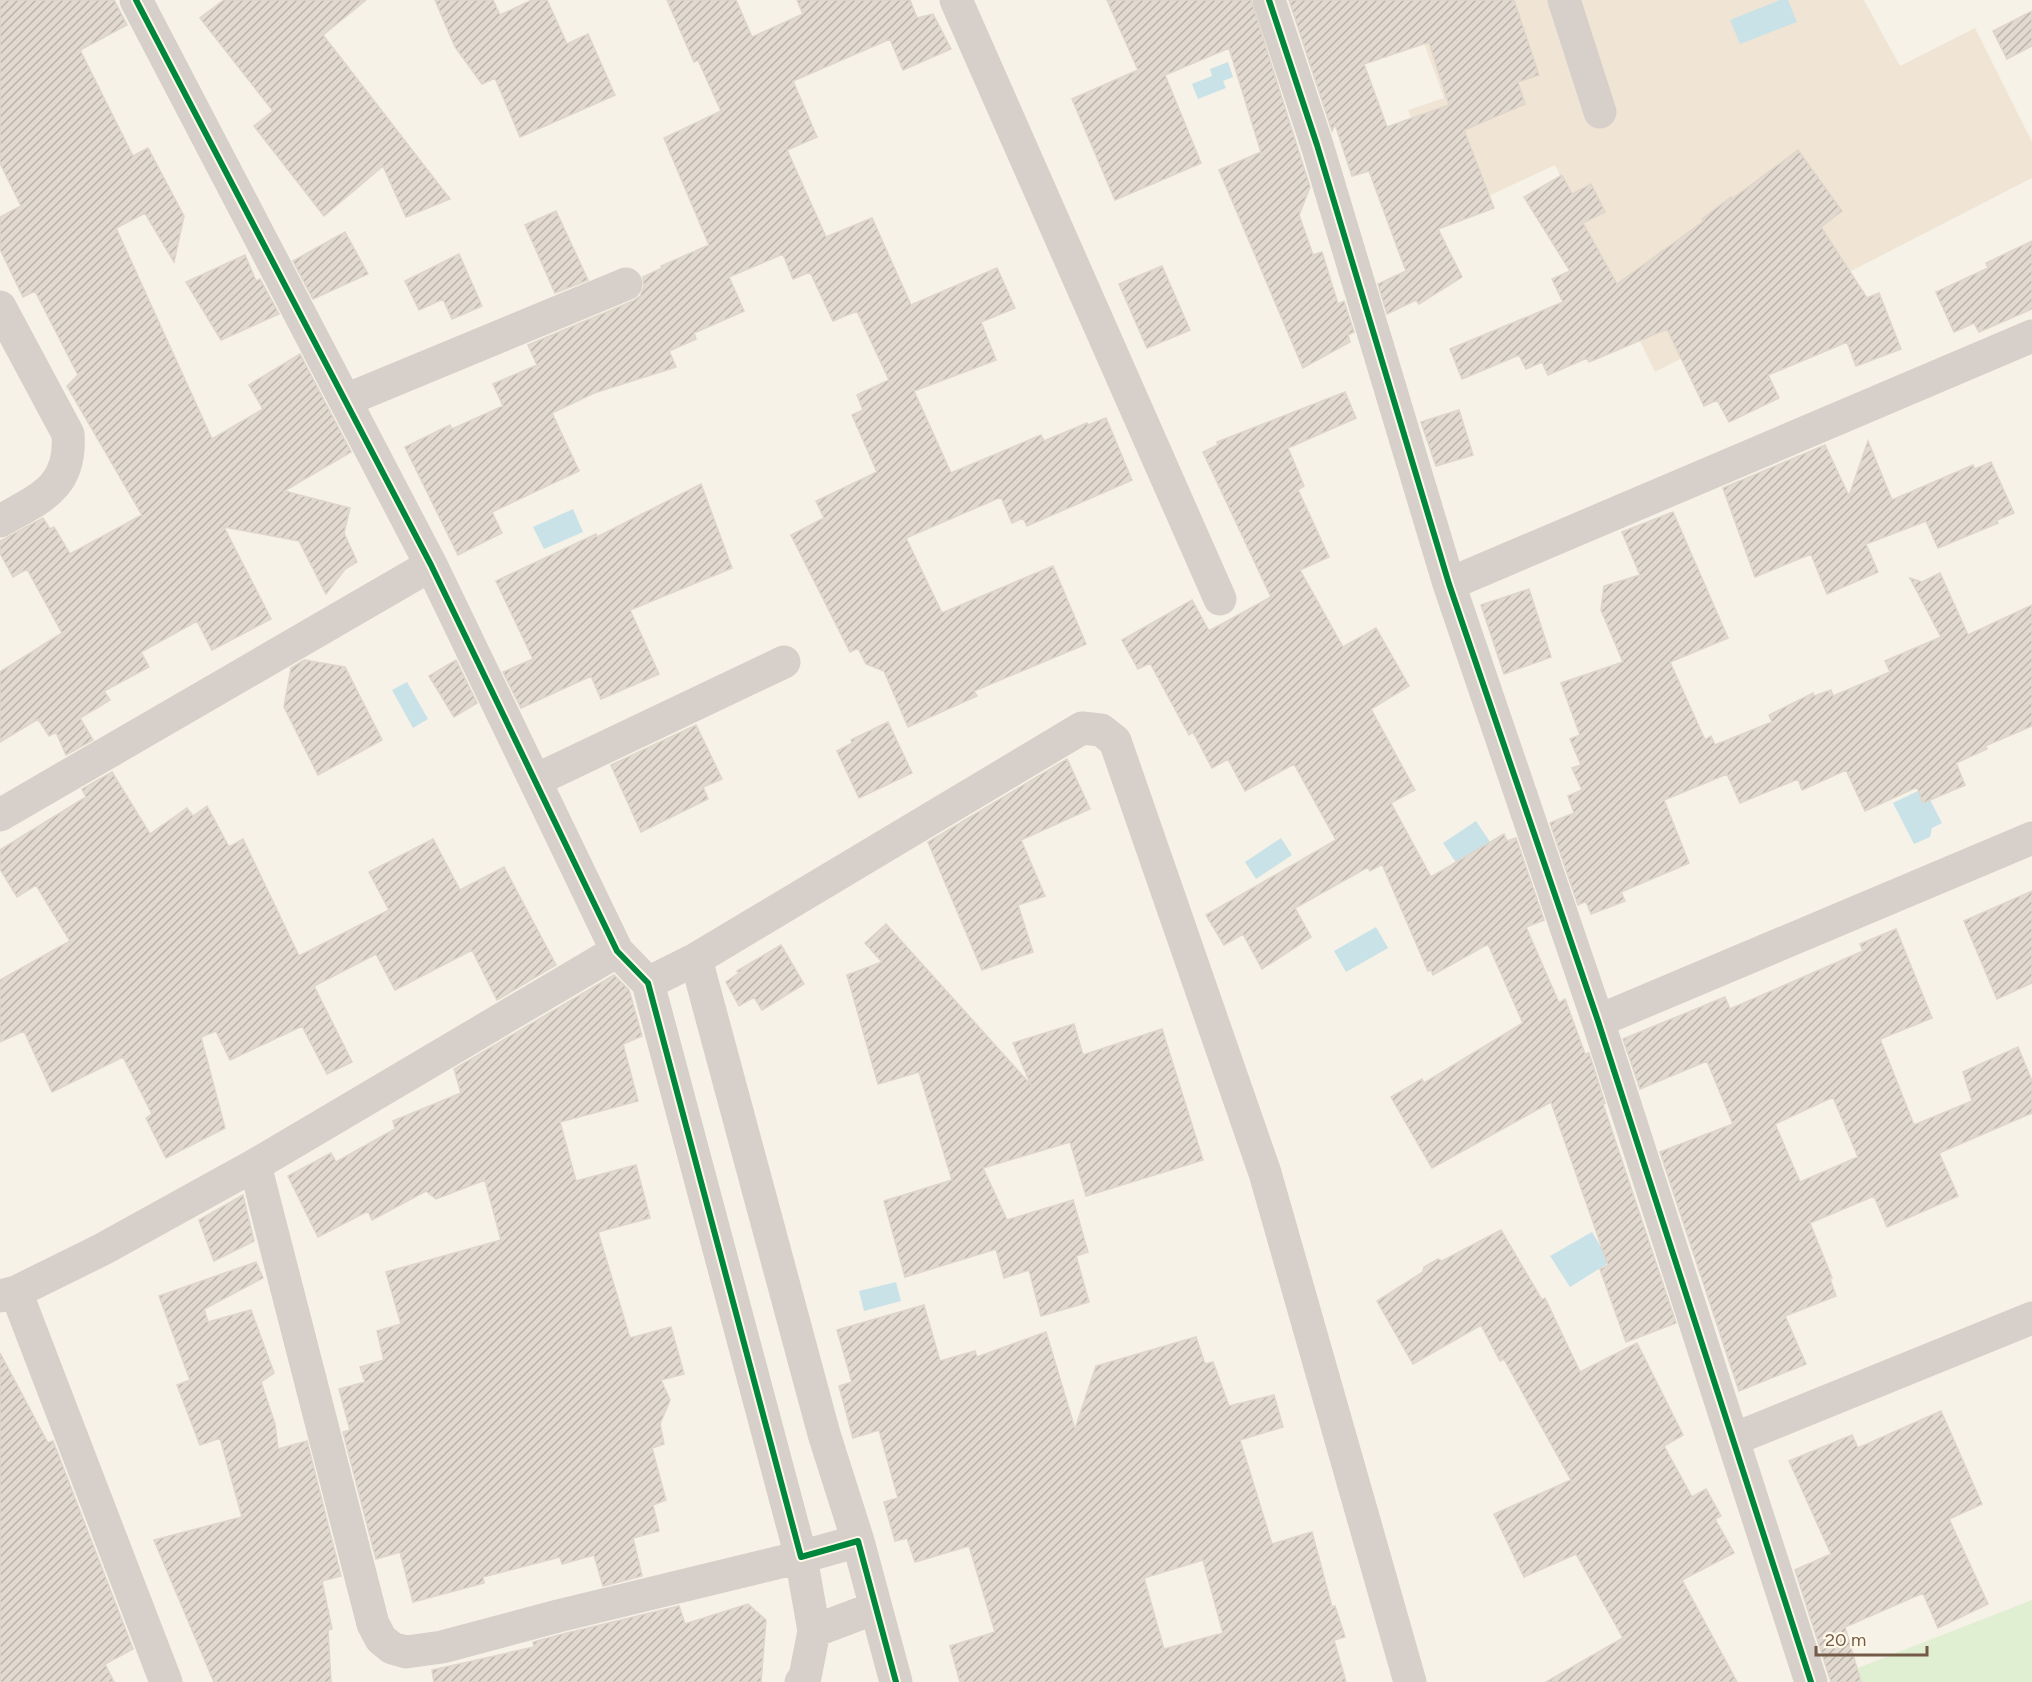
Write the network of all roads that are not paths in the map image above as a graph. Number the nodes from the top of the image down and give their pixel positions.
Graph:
1 (136, 0) edge
2 (956, 0) edge
3 (1269, 0) edge
4 (1564, 0) edge
5 (1600, 112) dead end
6 (626, 284) dead end
7 (0, 307) edge
8 (2032, 336) edge
9 (346, 400) junction
10 (0, 521) edge
11 (431, 565) junction
12 (1449, 584) junction
13 (1220, 599) dead end
14 (784, 662) dead end
15 (536, 780) junction
16 (0, 815) edge
17 (2032, 838) edge
18 (617, 951) junction
19 (696, 959) junction
20 (648, 983) junction
21 (1598, 1021) junction
22 (255, 1165) junction
23 (8, 1294) edge
24 (2032, 1318) edge
25 (1734, 1439) junction
26 (858, 1541) junction
27 (801, 1557) junction
28 (875, 1608) junction
29 (814, 1630) junction
30 (166, 1682) edge
31 (801, 1682) edge
32 (896, 1682) edge
33 (1410, 1682) edge
34 (1811, 1682) edge

1 - 9 street
2 - 13 street
3 - 12 street
4 - 5 street
6 - 9 street
7 - 10 street
8 - 12 street
9 - 11 street
11 - 15 street
11 - 16 street
12 - 21 street
14 - 15 street
15 - 18 street
17 - 21 street
18 - 20 street
18 - 22 street
19 - 20 street
19 - 26 street
19 - 33 street
20 - 27 street
21 - 25 street
22 - 23 street
22 - 27 street
23 - 30 street
24 - 25 street
25 - 34 street
26 - 27 street
26 - 28 street
27 - 29 street
28 - 29 street
28 - 32 street
29 - 31 street

